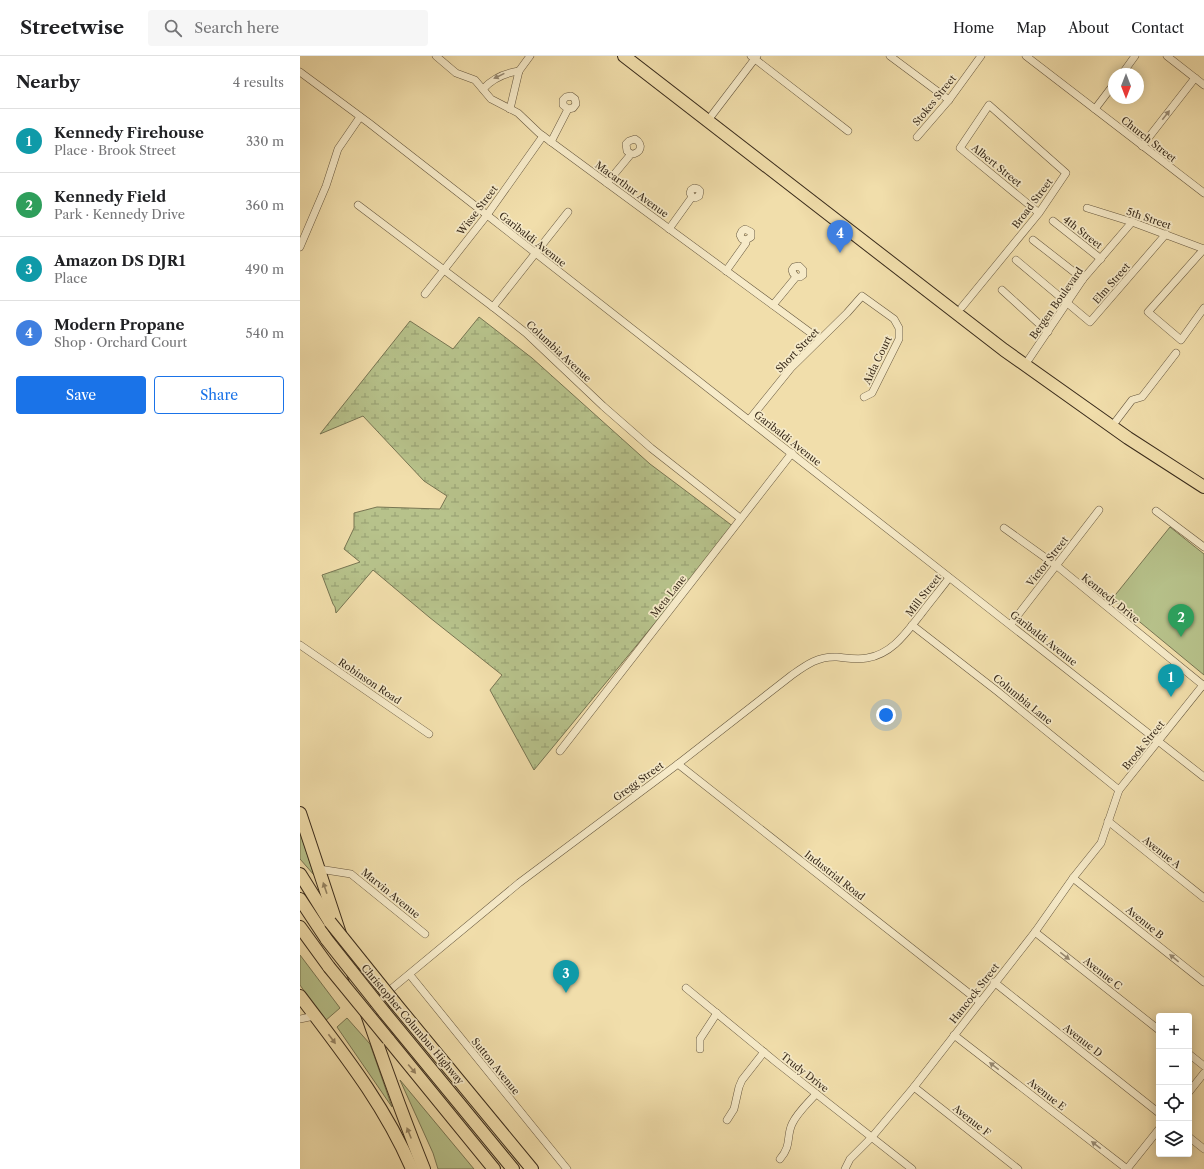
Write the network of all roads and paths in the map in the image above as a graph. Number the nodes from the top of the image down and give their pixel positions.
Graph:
1 (437, 56) edge
2 (530, 56) edge
3 (624, 56) edge
4 (636, 56) edge
5 (890, 56) edge
6 (981, 56) edge
7 (1026, 56) edge
8 (1135, 56) edge
9 (1167, 56) edge
10 (754, 57) edge
11 (1126, 68) edge
12 (519, 71) junction
13 (300, 72) edge
14 (1195, 78) junction
15 (1204, 85) edge
16 (483, 89) junction
17 (1108, 92) edge
18 (949, 100) junction
19 (510, 109) junction
20 (568, 109) dead end
21 (1095, 109) junction
22 (712, 115) junction
23 (360, 116) junction
24 (848, 130) dead end
25 (543, 136) junction
26 (917, 137) dead end
27 (551, 142) junction
28 (1142, 146) junction
29 (960, 148) joint
30 (631, 154) dead end
31 (606, 183) junction
32 (1204, 193) edge
33 (692, 197) dead end
34 (358, 205) dead end
35 (1087, 208) dead end
36 (568, 212) dead end
37 (1039, 213) junction
38 (487, 215) junction
39 (1053, 221) dead end
40 (1132, 222) junction
41 (669, 229) junction
42 (1166, 234) junction
43 (746, 240) dead end
44 (1033, 240) dead end
45 (300, 247) edge
46 (1204, 249) edge
47 (535, 254) junction
48 (1101, 259) junction
49 (1016, 260) dead end
50 (444, 270) junction
51 (726, 271) junction
52 (796, 277) dead end
53 (1083, 279) junction
54 (1002, 290) dead end
55 (425, 294) dead end
56 (862, 296) joint
57 (1067, 303) junction
58 (773, 305) junction
59 (493, 307) junction
60 (962, 308) junction
61 (1204, 308) edge
62 (1048, 332) junction
63 (819, 339) junction
64 (1176, 353) dead end
65 (1029, 359) junction
66 (864, 398) dead end
67 (749, 420) junction
68 (1116, 421) junction
69 (792, 453) junction
70 (1204, 478) edge
71 (1204, 487) edge
72 (1099, 510) dead end
73 (1156, 511) dead end
74 (740, 518) junction
75 (1004, 528) dead end
76 (1204, 547) edge
77 (1057, 566) junction
78 (949, 578) junction
79 (1011, 624) junction
80 (912, 625) junction
81 (300, 645) edge
82 (1204, 686) edge
83 (429, 734) dead end
84 (1159, 742) junction
85 (560, 751) dead end
86 (678, 764) junction
87 (1204, 777) edge
88 (1119, 790) junction
89 (300, 813) edge
90 (1108, 821) junction
91 (319, 869) junction
92 (300, 874) edge
93 (1073, 878) junction
94 (300, 898) edge
95 (1204, 898) edge
96 (300, 927) edge
97 (1035, 932) junction
98 (425, 934) dead end
99 (410, 975) junction
100 (994, 982) junction
101 (1204, 982) edge
102 (357, 987) junction
103 (686, 988) dead end
104 (390, 990) junction
105 (300, 996) edge
106 (980, 1002) junction
107 (717, 1014) junction
108 (314, 1016) junction
109 (300, 1019) edge
110 (1156, 1028) edge
111 (372, 1029) junction
112 (954, 1035) junction
113 (700, 1049) dead end
114 (764, 1052) junction
115 (1192, 1056) edge
116 (1204, 1066) edge
117 (1204, 1073) edge
118 (443, 1082) junction
119 (914, 1087) junction
120 (1192, 1088) edge
121 (816, 1094) junction
122 (1156, 1111) edge
123 (727, 1120) dead end
124 (1156, 1133) edge
125 (397, 1136) junction
126 (872, 1137) junction
127 (1192, 1139) edge
128 (1204, 1149) edge
129 (780, 1159) dead end
130 (404, 1169) edge
131 (412, 1169) edge
132 (424, 1169) edge
133 (494, 1169) edge
134 (513, 1169) edge
135 (528, 1169) edge
136 (532, 1169) edge
137 (567, 1169) edge
138 (845, 1169) edge
139 (912, 1169) edge
140 (1018, 1169) edge
141 (1127, 1169) edge

1 - 16 street, Macarthur Avenue
2 - 12 street
3 - 71 highway
4 - 22 highway
5 - 18 street
6 - 18 street, Stokes Street
7 - 21 street, Church Street
8 - 11 street
9 - 14 street
10 - 22 street
10 - 24 street
12 -> 16 street
12 - 19 street
13 - 23 street, Garibaldi Avenue
14 - 15 street
28 -> 14 street
16 - 19 street, Macarthur Avenue
17 - 21 street
18 - 26 street, Stokes Street
19 - 25 street, Macarthur Avenue
20 - 27 street
21 - 28 street, Church Street
22 - 60 highway
23 - 38 street, Garibaldi Avenue
23 - 45 street
25 - 27 street, Macarthur Avenue
25 - 38 street, Wisse Street
27 - 31 street, Macarthur Avenue
28 - 32 street, Church Street
29 - 37 street, Albert Street
29 - 37 street, Broad Street
30 - 31 street
31 - 41 street, Macarthur Avenue
33 - 41 street
34 - 50 street, Columbia Avenue
35 - 40 street, 5th Street
36 - 47 street
37 - 60 street, Broad Street
38 - 47 street, Garibaldi Avenue
38 - 50 street, Wisse Street
39 - 48 street, 4th Street
40 - 42 street, 5th Street
40 - 48 street, Bergen Boulevard
41 - 51 street, Macarthur Avenue
42 - 46 street, 5th Street
42 - 57 street, Elm Street
43 - 51 street
44 - 53 street
46 - 61 street
47 - 59 street
47 - 67 street, Garibaldi Avenue
48 - 53 street, Bergen Boulevard
49 - 57 street
50 - 55 street, Wisse Street
50 - 59 street, Columbia Avenue
51 - 58 street, Macarthur Avenue
52 - 58 street
53 - 57 street, Bergen Boulevard
54 - 62 street
56 - 63 street, Short Street
56 - 66 street, Aida Court
57 - 62 street, Bergen Boulevard
58 - 63 street, Macarthur Avenue
59 - 74 street, Columbia Avenue
60 - 65 highway
62 - 65 street, Bergen Boulevard
63 - 67 street, Short Street
64 - 68 street
65 - 68 highway
67 - 69 street, Garibaldi Avenue
68 - 70 highway
69 - 74 street, Meta Lane
69 - 78 street, Garibaldi Avenue
72 - 77 street, Victor Street
73 - 76 street
74 - 85 street, Meta Lane
75 - 77 street, Kennedy Drive
77 - 79 street, Victor Street
77 - 82 street, Kennedy Drive
78 - 79 street, Garibaldi Avenue
78 - 80 street, Mill Street
79 - 84 street, Garibaldi Avenue
80 - 86 street, Gregg Street
80 - 88 street, Columbia Lane
81 - 83 street, Robinson Road
82 - 84 street, Brook Street
84 - 87 street, Garibaldi Avenue
84 - 88 street, Brook Street
86 - 99 street, Gregg Street
86 - 106 street, Industrial Road
88 - 90 street, Brook Street
89 - 91 highway
90 - 93 street, Hancock Street
90 - 95 street, Avenue A
91 - 98 street, Marvin Avenue
102 -> 91 highway
92 - 136 highway, Christopher Columbus Highway, bridge
93 - 97 street, Hancock Street
101 -> 93 street, Avenue B
94 - 118 highway, Christopher Columbus Highway, bridge
96 -> 133 highway, bridge
97 - 100 street, Hancock Street
97 -> 110 street, Avenue C
99 - 104 street, Gregg Street
99 - 137 street, Sutton Avenue
100 - 106 street, Hancock Street
100 - 122 street, Avenue D
102 - 104 street, Gregg Street
102 - 111 highway
103 - 107 street, Trudy Drive
104 - 111 street, Gregg Street
105 - 108 highway
106 - 112 street, Hancock Street
107 - 113 street
107 - 114 street, Trudy Drive
108 - 109 street
108 -> 125 highway
132 -> 111 highway
112 - 119 street, Hancock Street
141 -> 112 street, Avenue E
114 - 121 street, Trudy Drive
114 - 123 street
115 - 116 street
117 - 120 street
118 - 134 highway, Christopher Columbus Highway
118 - 135 highway
119 - 126 street, Hancock Street
119 - 140 street, Avenue F
121 - 126 street, Trudy Drive
121 - 129 street
124 - 141 street
125 - 130 highway
125 - 131 highway
126 - 138 street, Hancock Street
126 - 139 street, Trudy Drive
127 - 128 street

